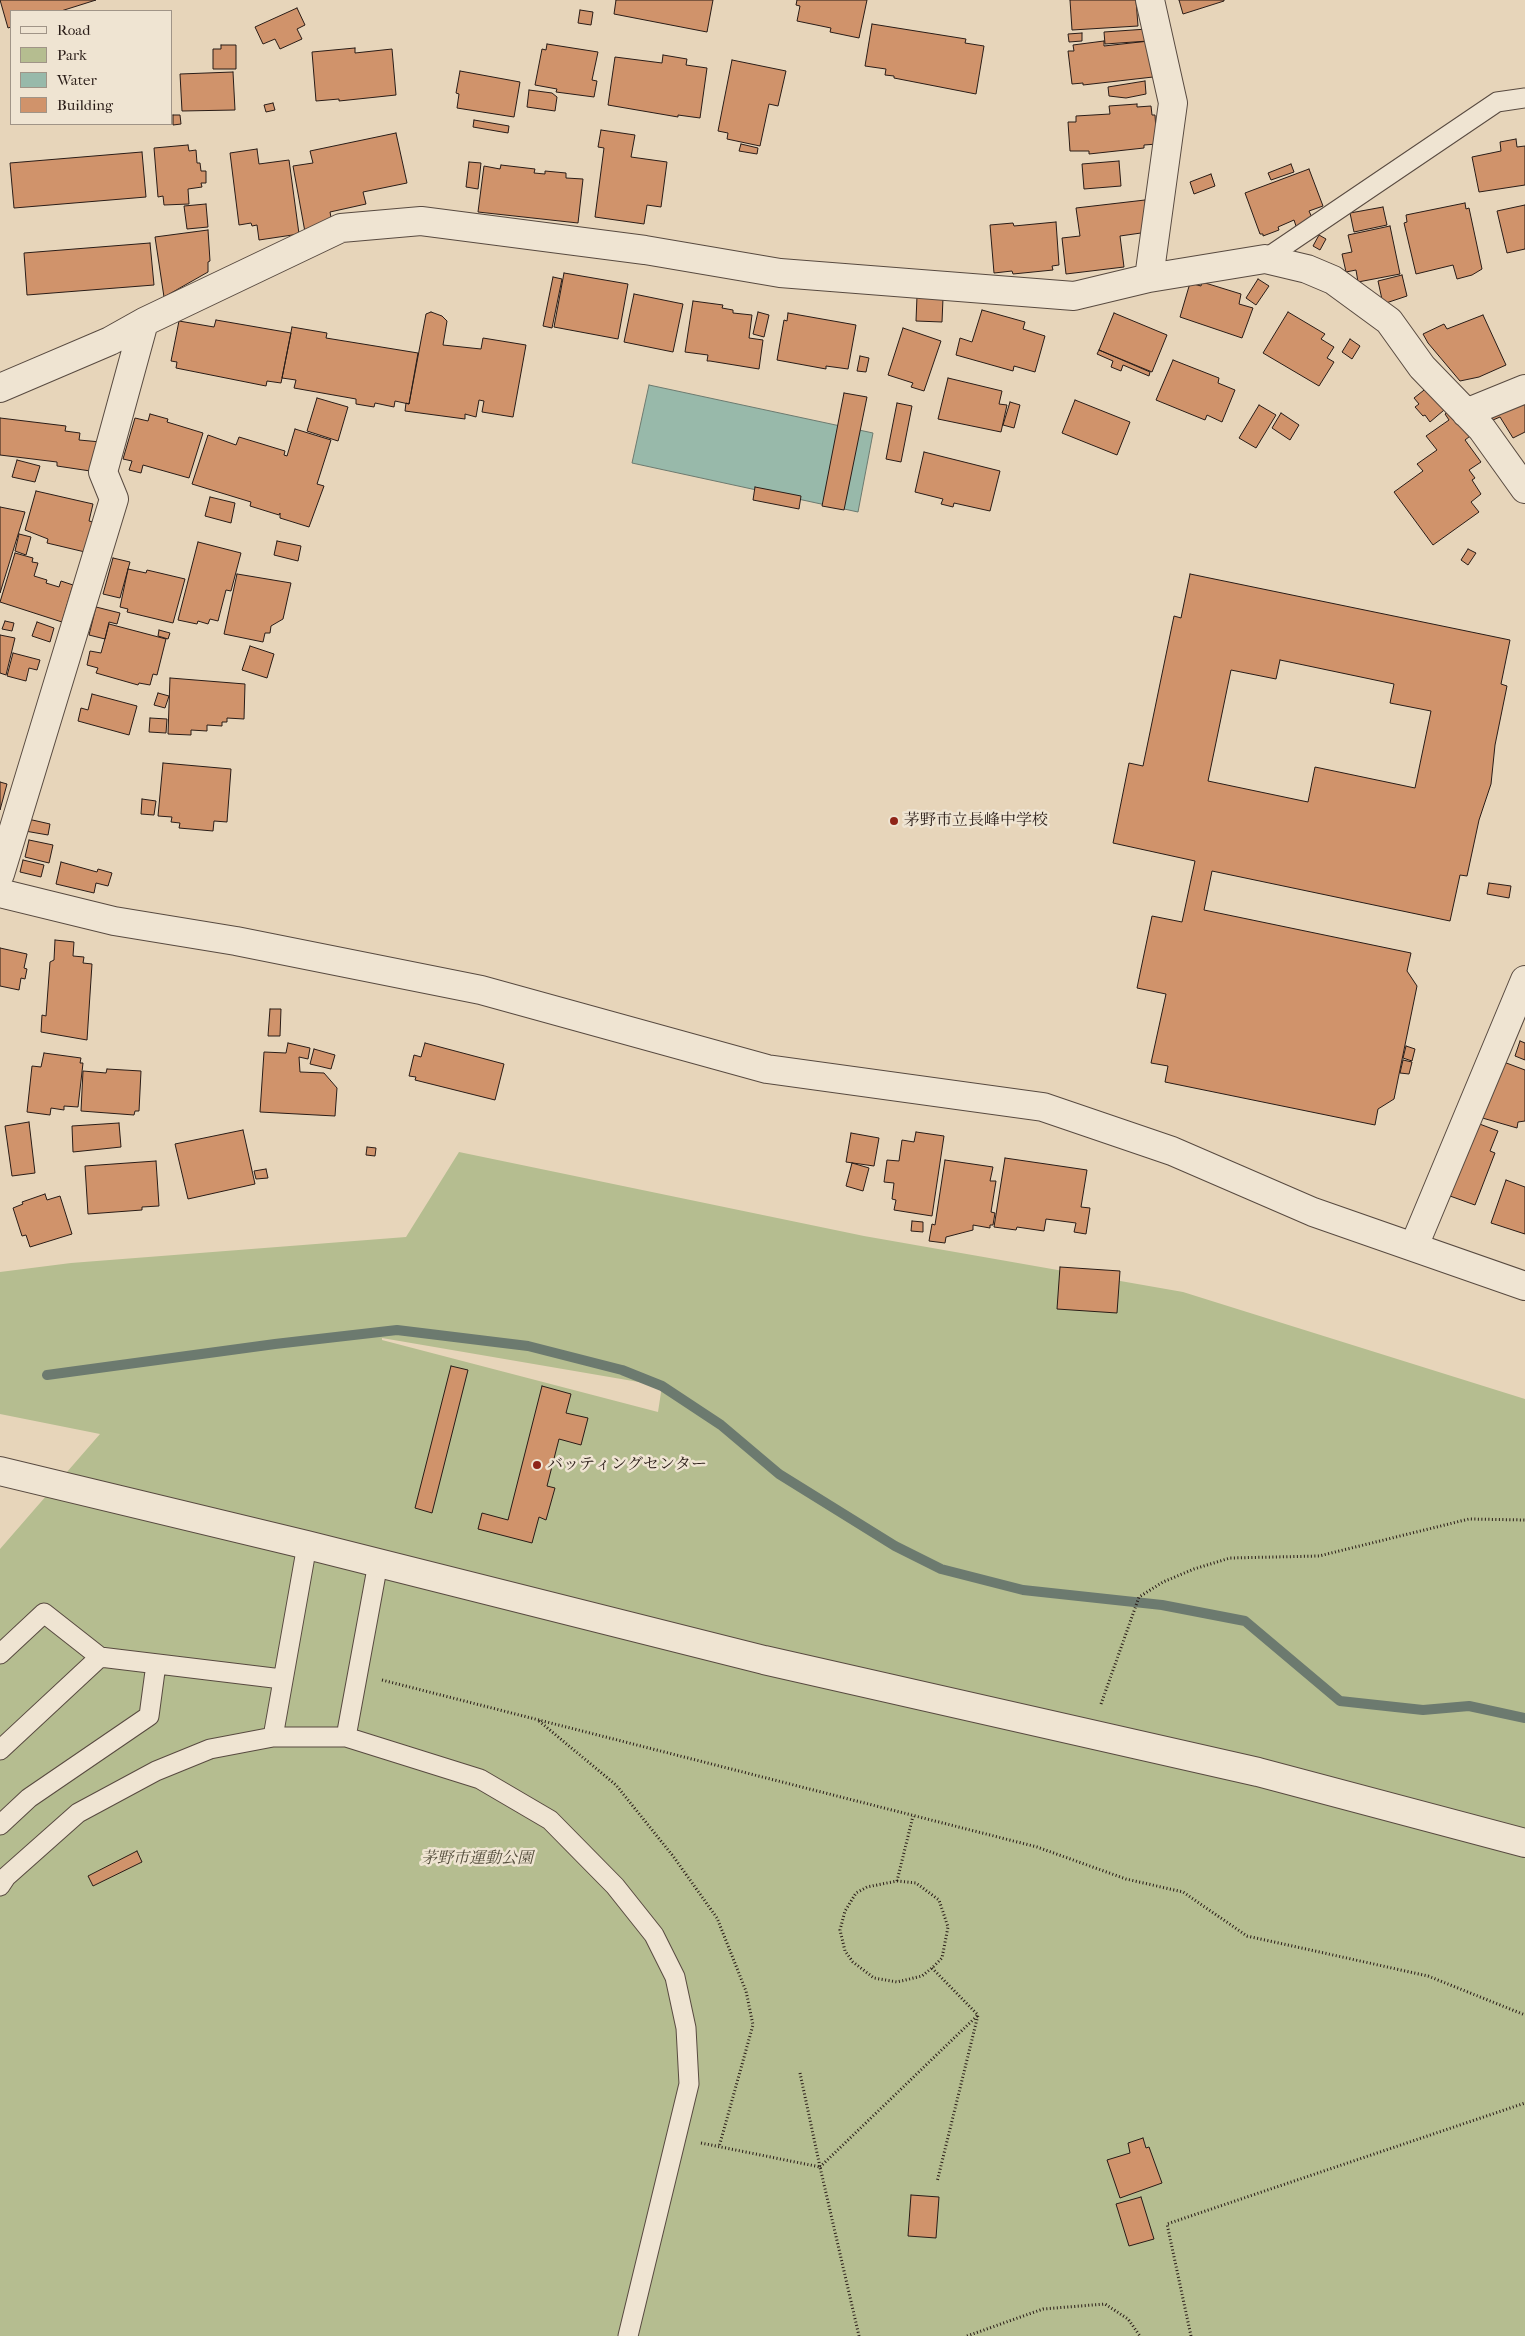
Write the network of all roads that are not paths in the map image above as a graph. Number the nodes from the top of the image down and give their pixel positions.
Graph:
1 (1150, 0) edge
2 (1525, 98) edge
3 (1265, 259) junction
4 (1149, 278) junction
5 (144, 322) junction
6 (0, 388) edge
7 (1525, 389) edge
8 (1466, 413) junction
9 (1525, 489) edge
10 (0, 874) edge
11 (0, 893) edge
12 (1525, 980) edge
13 (1414, 1246) junction
14 (1525, 1286) edge
15 (0, 1471) edge
16 (308, 1545) junction
17 (378, 1563) junction
18 (0, 1654) edge
19 (100, 1657) junction
20 (156, 1664) junction
21 (282, 1679) junction
22 (273, 1737) junction
23 (346, 1737) junction
24 (0, 1750) edge
25 (0, 1825) edge
26 (1525, 1843) edge
27 (0, 1886) edge
28 (628, 2336) edge

1 - 4 street
2 - 3 lane
3 - 4 street
3 - 8 street
4 - 5 street
5 - 6 street
5 - 10 street
7 - 8 street
8 - 9 street
11 - 13 street
12 - 13 street
13 - 14 street
15 - 16 street
16 - 17 street
16 - 21 lane
17 - 23 lane
17 - 26 street
18 - 19 lane
19 - 20 lane
19 - 24 lane
20 - 21 lane
20 - 25 lane
21 - 22 lane
22 - 23 lane
22 - 27 lane
23 - 28 lane

